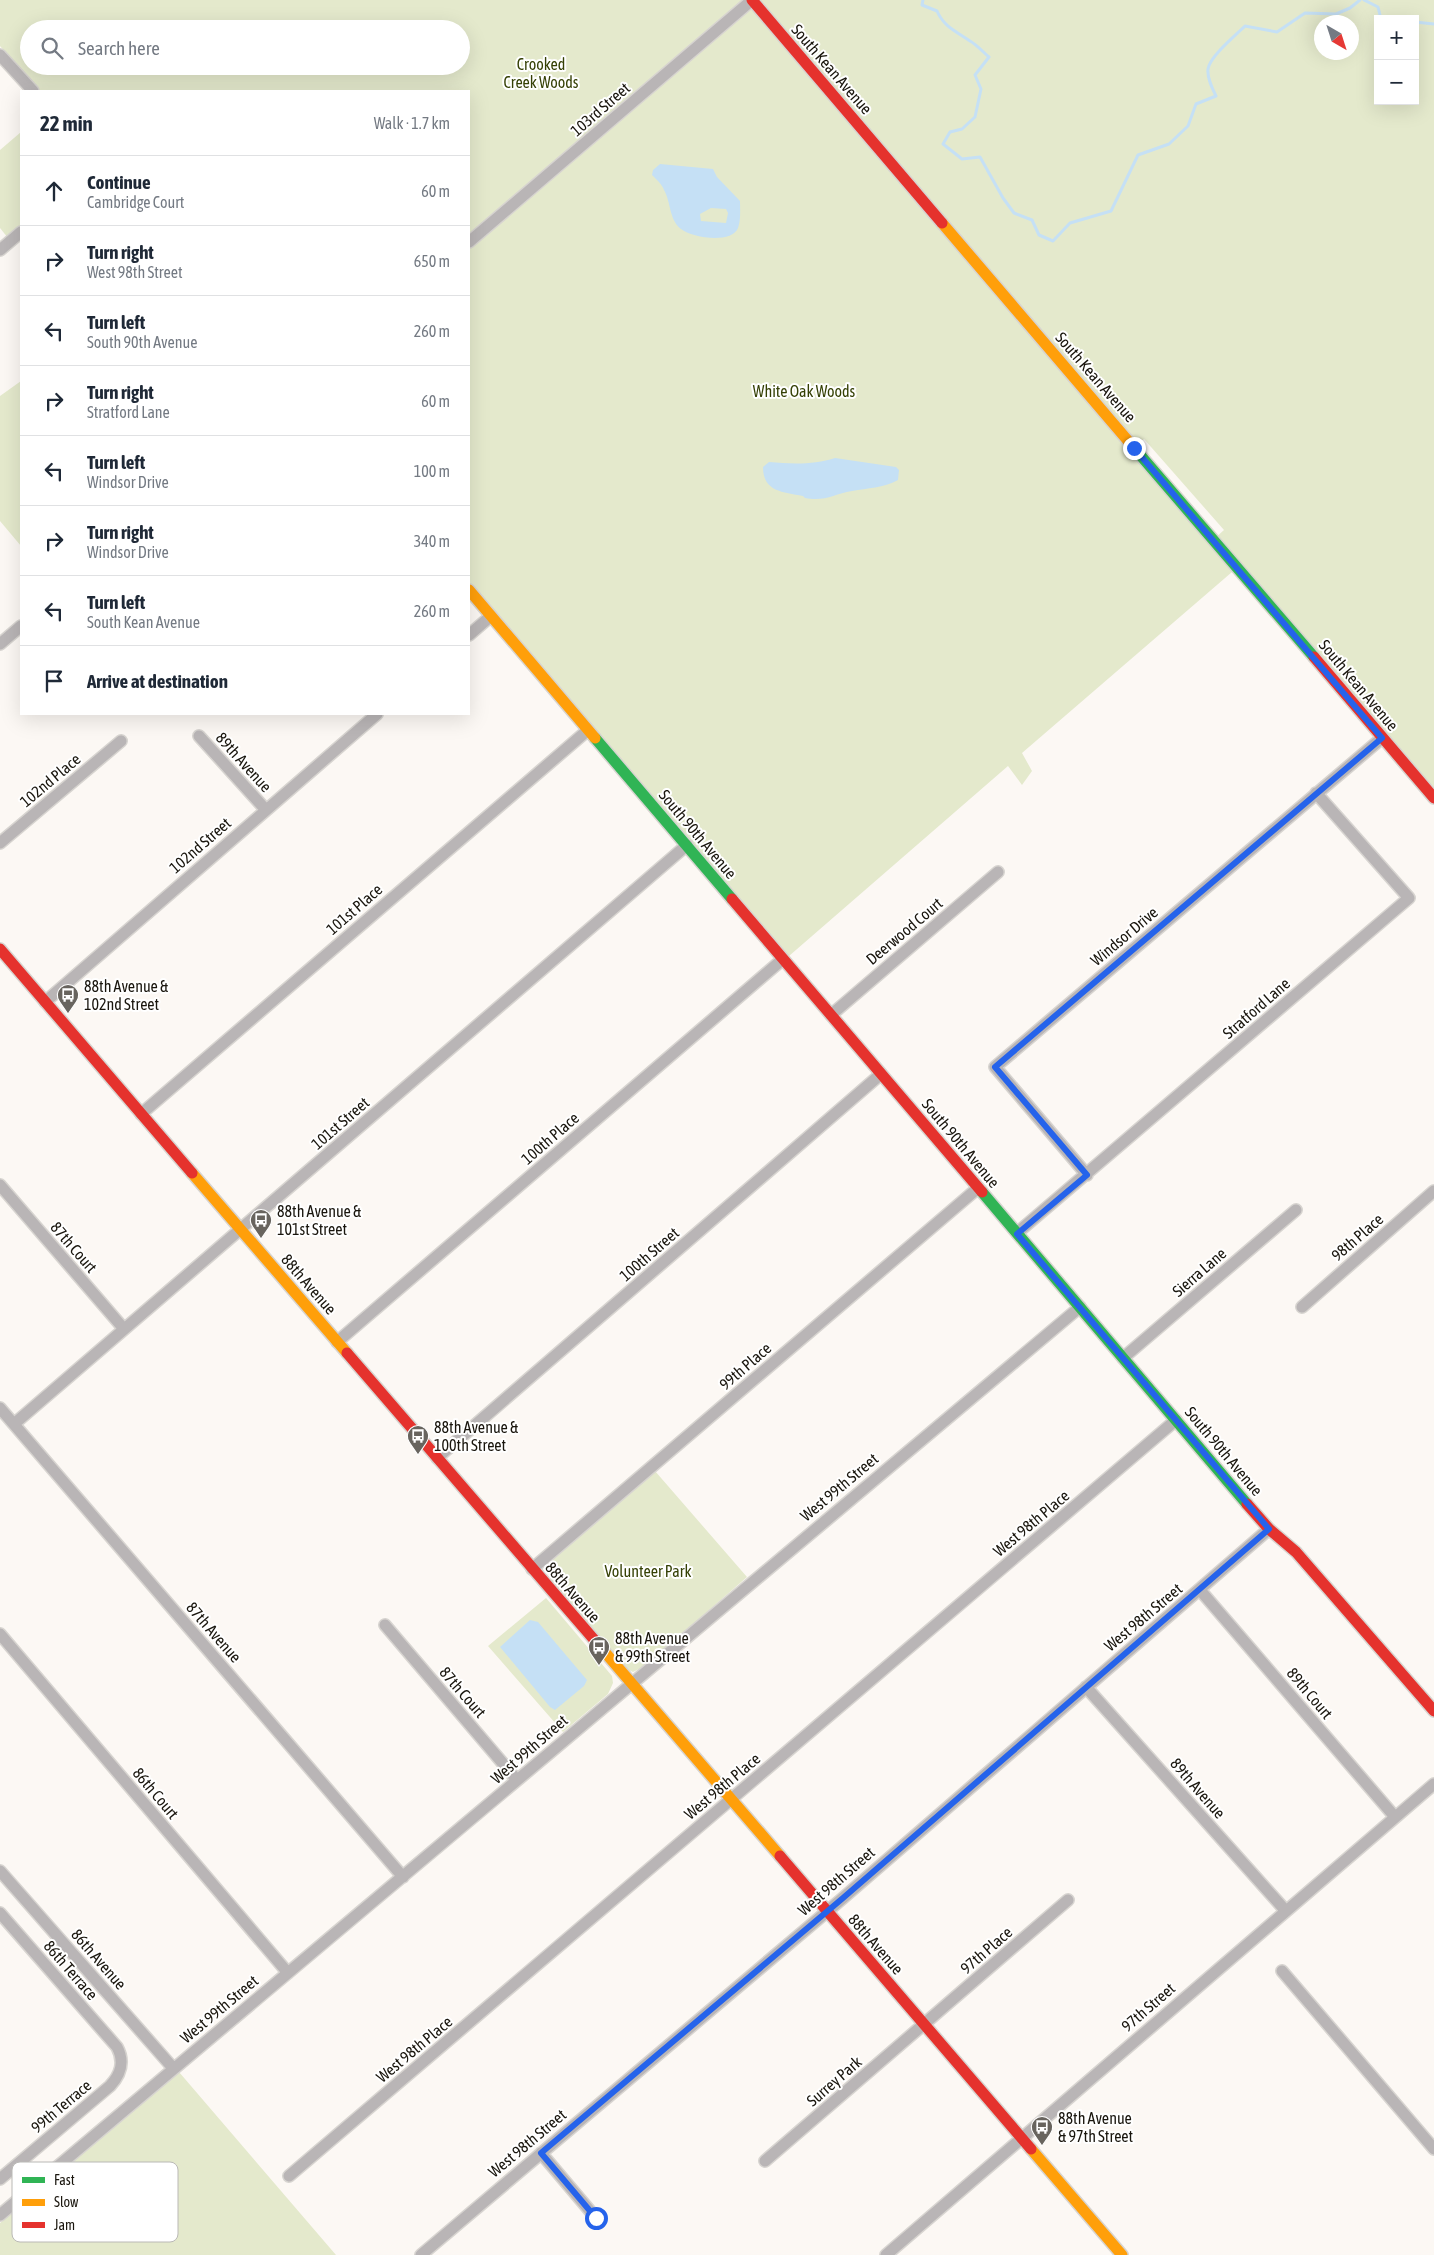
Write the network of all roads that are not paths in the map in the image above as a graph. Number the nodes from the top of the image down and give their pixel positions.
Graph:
1 (752, 0) edge
2 (0, 54) edge
3 (32, 90) edge
4 (20, 233) edge
5 (470, 241) edge
6 (0, 250) edge
7 (470, 591) edge
8 (491, 616) junction
9 (20, 627) edge
10 (470, 634) edge
11 (0, 644) edge
12 (377, 715) edge
13 (588, 730) junction
14 (199, 736) dead end
15 (1382, 738) junction
16 (121, 741) dead end
17 (1316, 793) junction
18 (1434, 798) edge
19 (266, 810) junction
20 (0, 843) edge
21 (686, 846) junction
22 (998, 872) dead end
23 (0, 949) edge
24 (784, 959) junction
25 (45, 1002) junction
26 (831, 1014) junction
27 (881, 1074) junction
28 (141, 1114) junction
29 (1087, 1175) junction
30 (0, 1185) edge
31 (978, 1188) junction
32 (1434, 1191) edge
33 (1296, 1210) dead end
34 (241, 1230) junction
35 (1017, 1234) junction
36 (1080, 1307) junction
37 (1302, 1307) dead end
38 (124, 1329) junction
39 (337, 1342) junction
40 (1124, 1358) junction
41 (0, 1408) edge
42 (1176, 1420) junction
43 (14, 1424) junction
44 (437, 1458) junction
45 (1269, 1529) junction
46 (532, 1569) junction
47 (1200, 1590) junction
48 (384, 1626) dead end
49 (0, 1634) edge
50 (631, 1683) junction
51 (1086, 1687) junction
52 (1434, 1711) edge
53 (517, 1780) junction
54 (1434, 1784) edge
55 (731, 1800) junction
56 (1395, 1817) junction
57 (0, 1871) edge
58 (403, 1877) junction
59 (1068, 1900) dead end
60 (1285, 1910) junction
61 (826, 1911) junction
62 (0, 1913) edge
63 (1282, 1971) dead end
64 (288, 1973) junction
65 (924, 2025) junction
66 (117, 2047) joint
67 (173, 2068) junction
68 (1021, 2138) junction
69 (1434, 2149) edge
70 (541, 2153) junction
71 (20, 2162) edge
72 (62, 2162) edge
73 (764, 2162) dead end
74 (12, 2169) edge
75 (289, 2176) dead end
76 (0, 2179) edge
77 (12, 2205) edge
78 (0, 2215) edge
79 (596, 2218) dead end
80 (427, 2253) edge
81 (1120, 2254) edge
82 (886, 2255) edge

1 - 5 street, 103rd Street
1 - 15 street, South Kean Avenue
2 - 3 street
4 - 6 street
7 - 8 street, South 90th Avenue
8 - 10 street
8 - 13 street, South 90th Avenue
9 - 11 street
12 - 19 street, 102nd Street
13 - 21 street, South 90th Avenue
13 - 28 street, 101st Place
14 - 19 street, 89th Avenue
15 - 17 street, Windsor Drive
15 - 18 street, South Kean Avenue
16 - 20 street, 102nd Place
17 - 29 street, Stratford Lane
17 - 29 street, Windsor Drive
19 - 25 street, 102nd Street
21 - 24 street, South 90th Avenue
21 - 34 street, 101st Street
22 - 26 street, Deerwood Court
23 - 25 street, 88th Avenue
24 - 26 street, South 90th Avenue
24 - 39 street, 100th Place
25 - 28 street, 88th Avenue
26 - 27 street, South 90th Avenue
27 - 31 street, South 90th Avenue
27 - 44 street, 100th Street
28 - 34 street, 88th Avenue
29 - 35 street, Stratford Lane
30 - 38 street, 87th Court
31 - 35 street, South 90th Avenue
31 - 46 street, 99th Place
32 - 37 street, 98th Place
33 - 40 street, Sierra Lane
34 - 38 street, 101st Street
34 - 39 street, 88th Avenue
35 - 36 street, South 90th Avenue
36 - 40 street, South 90th Avenue
36 - 50 street, West 99th Street
38 - 43 street, 101st Street
39 - 44 street, 88th Avenue
40 - 42 street, South 90th Avenue
41 - 43 street, 87th Avenue
42 - 45 street, South 90th Avenue
42 - 55 street, West 98th Place
43 - 58 street, 87th Avenue
44 - 46 street, 88th Avenue
45 - 47 street, West 98th Street
45 - 52 street, South 90th Avenue
46 - 50 street, 88th Avenue
47 - 51 street, West 98th Street
47 - 56 street, 89th Court
48 - 53 street, 87th Court
49 - 64 street, 86th Court
50 - 53 street, West 99th Street
50 - 55 street, 88th Avenue
51 - 60 street, 89th Avenue
51 - 61 street, West 98th Street
53 - 58 street, West 99th Street
54 - 56 street, 97th Street
55 - 61 street, 88th Avenue
55 - 75 street, West 98th Place
56 - 60 street, 97th Street
57 - 67 street, 86th Avenue
58 - 64 street, West 99th Street
59 - 65 street, 97th Place
60 - 68 street, 97th Street
61 - 65 street, 88th Avenue
61 - 70 street, West 98th Street
62 - 66 street, 86th Terrace
63 - 69 street
64 - 67 street, West 99th Street
65 - 68 street, 88th Avenue
65 - 73 street, Surrey Park
66 - 71 street, 99th Terrace
67 - 72 street, West 99th Street
68 - 81 street, 88th Avenue
68 - 82 street, 97th Street
70 - 79 street
70 - 80 street, West 98th Street
74 - 76 street, 99th Terrace
77 - 78 street, West 99th Street

